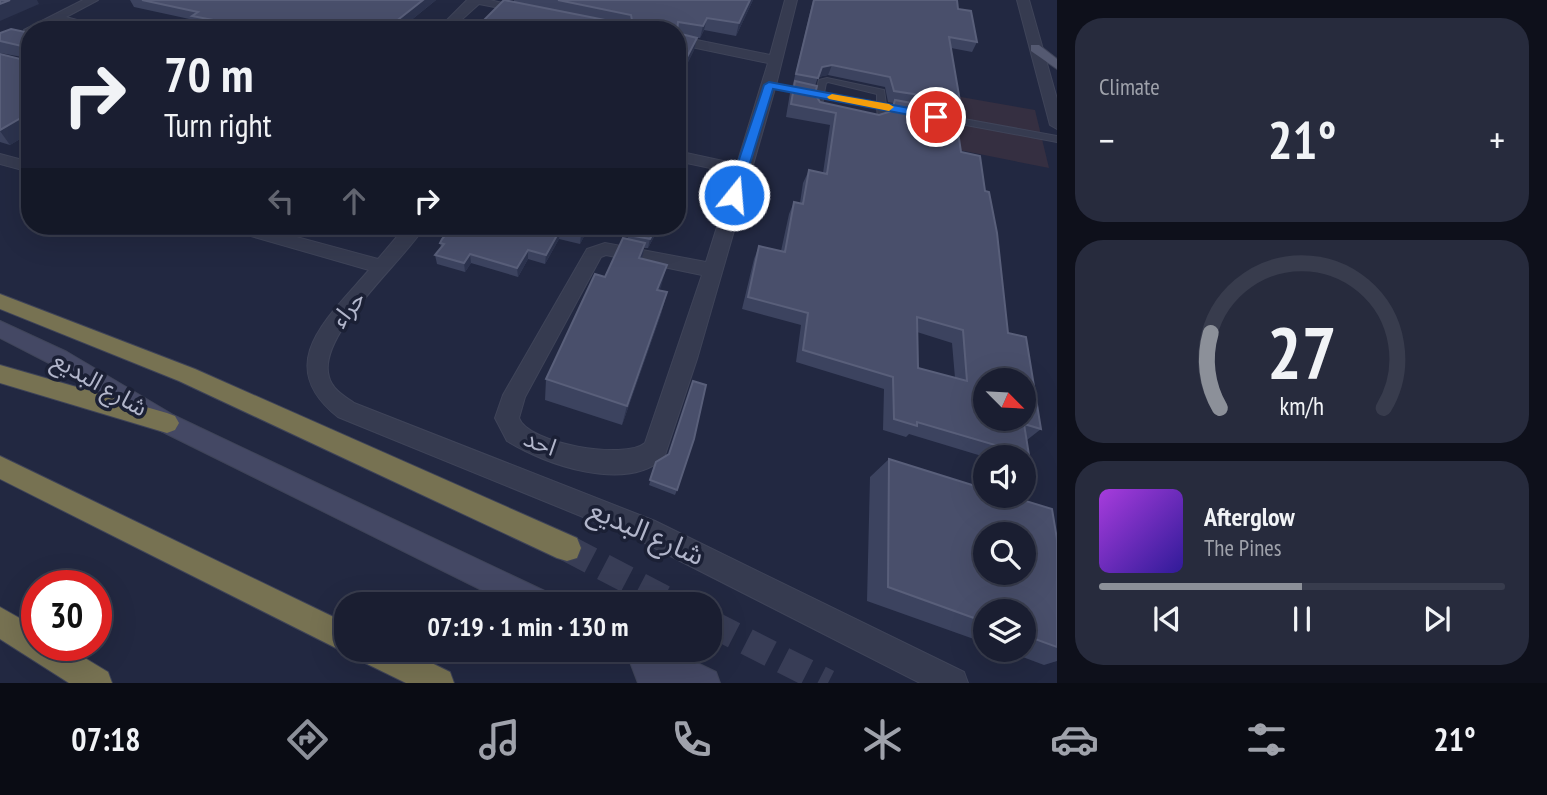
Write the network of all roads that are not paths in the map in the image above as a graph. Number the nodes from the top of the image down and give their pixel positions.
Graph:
1 (92, 0) edge
2 (474, 0) edge
3 (791, 0) edge
4 (1023, 0) edge
5 (543, 14) edge
6 (54, 18) junction
7 (48, 21) edge
8 (67, 21) edge
9 (452, 21) edge
10 (686, 42) edge
11 (1035, 48) junction
12 (774, 60) junction
13 (1057, 65) edge
14 (769, 85) junction
15 (819, 94) junction
16 (882, 106) junction
17 (912, 112) edge
18 (925, 114) edge
19 (1057, 125) edge
20 (1057, 139) edge
21 (686, 158) edge
22 (0, 159) edge
23 (21, 165) edge
24 (741, 170) junction
25 (268, 235) edge
26 (409, 235) edge
27 (382, 267) junction
28 (711, 270) junction
29 (0, 301) edge
30 (0, 329) edge
31 (0, 374) edge
32 (332, 402) joint
33 (167, 423) junction
34 (0, 467) edge
35 (567, 548) tunnel mouth
36 (516, 592) edge
37 (0, 622) edge
38 (334, 632) edge
39 (21, 635) edge
40 (62, 661) edge
41 (396, 662) edge
42 (643, 662) edge
43 (661, 662) edge
44 (97, 683) edge
45 (439, 683) edge
46 (653, 683) edge
47 (705, 683) edge
48 (953, 683) edge

1 - 6 street
2 - 5 street
2 - 9 street
3 - 12 street, احد
4 - 11 street
6 - 7 street
6 - 8 street
10 - 12 street
11 - 13 main road
11 - 19 street
12 - 14 street, احد
14 - 15 lane
14 - 24 street, احد
15 - 16 lane
15 - 16 lane
15 - 16 lane
16 - 17 lane
18 - 20 lane
21 - 24 street
22 - 23 street
24 - 28 street, احد
25 - 27 street
26 - 27 street, حراء
27 - 32 street, حراء
28 - 28 street, احد
29 - 35 highway
30 - 33 main road, شارع البديع
31 - 33 highway
32 - 48 street, شارع البديع
33 - 36 main road, شارع البديع
34 - 38 highway
37 - 39 highway
40 - 44 highway
41 - 45 highway
42 - 46 main road
43 - 47 main road

